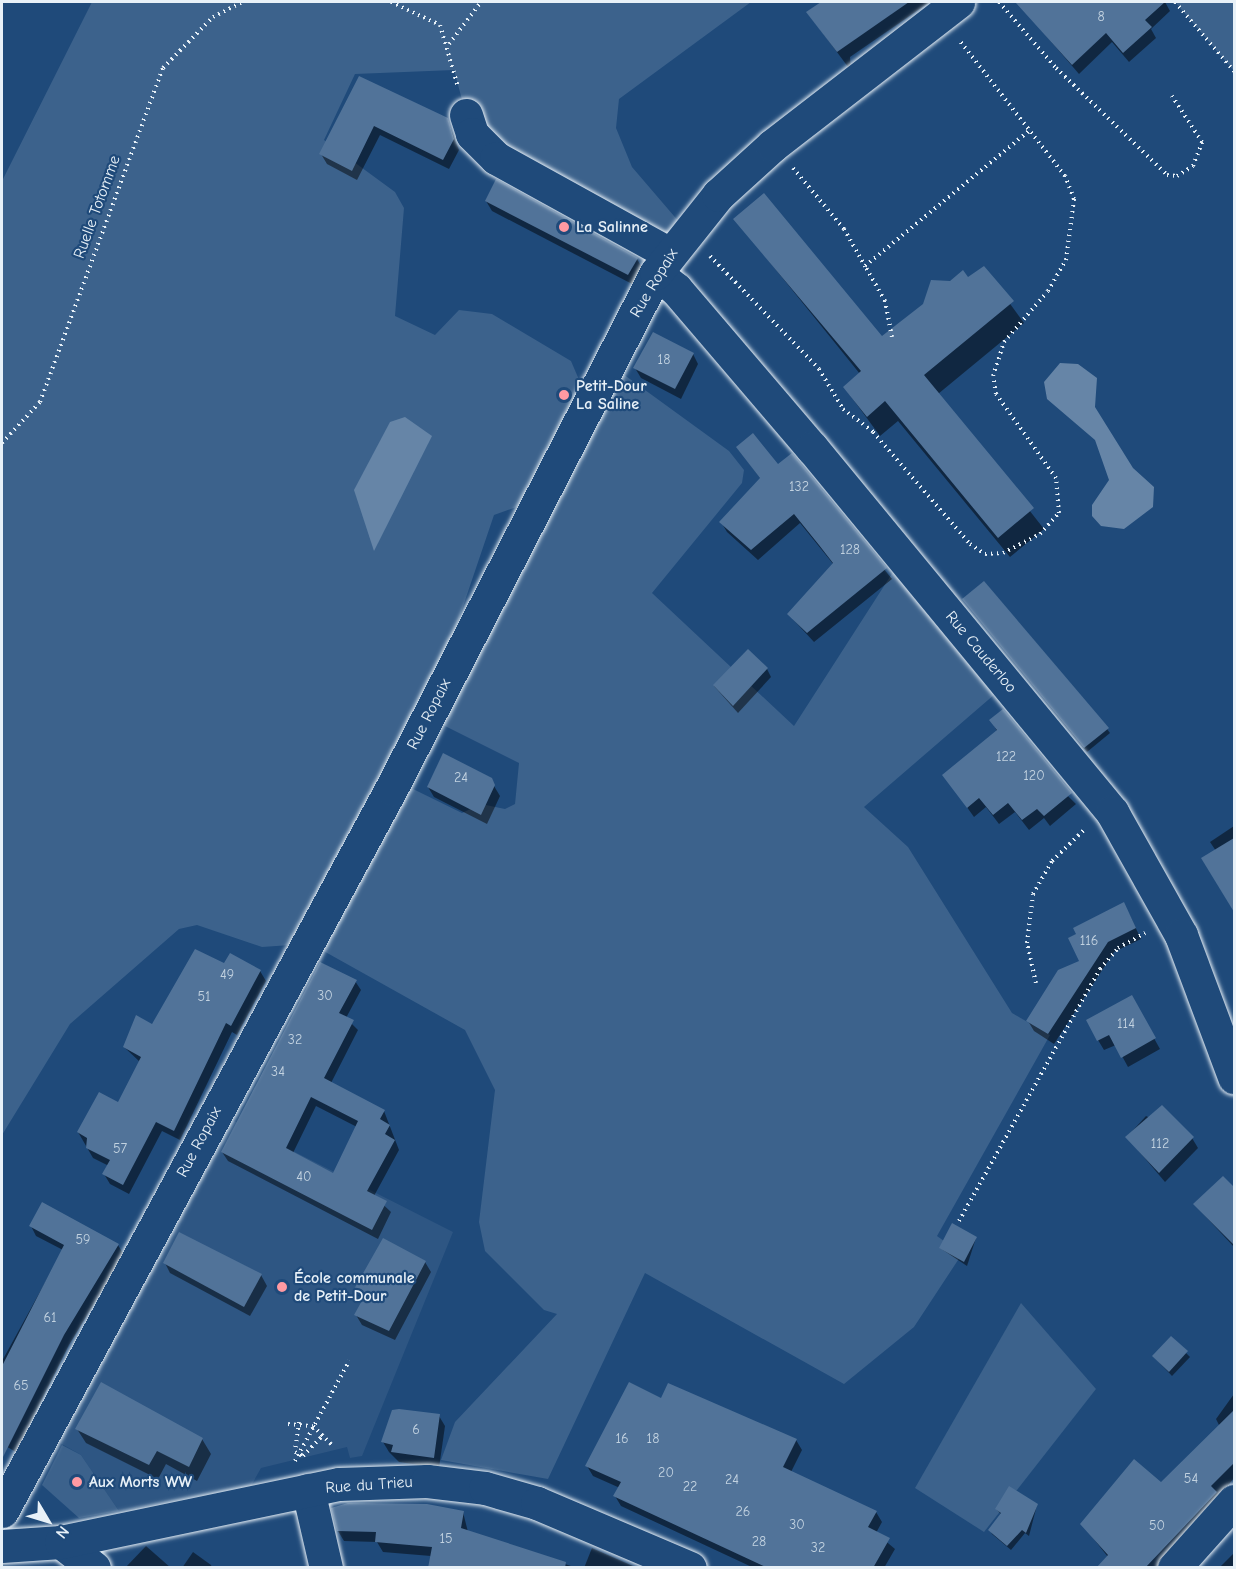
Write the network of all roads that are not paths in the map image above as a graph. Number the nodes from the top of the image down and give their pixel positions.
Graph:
1 (949, 9) edge
2 (466, 115) road end
3 (671, 252) junction
4 (1234, 1077) edge
5 (301, 1475) junction
6 (1234, 1502) edge
7 (2, 1510) edge
8 (61, 1542) junction
9 (2, 1546) edge
10 (94, 1568) edge
11 (326, 1568) edge
12 (690, 1568) edge
13 (1174, 1568) edge

1 - 3 street, Rue Ropaix
2 - 3 street, Rue Cauderloo
3 - 4 street, Rue Cauderloo
3 - 7 street, Rue Ropaix
5 - 8 street, Rue du Trieu
5 - 11 street
5 - 12 street, Rue du Trieu
6 - 13 street
8 - 9 street, Rue du Trieu
8 - 10 street

